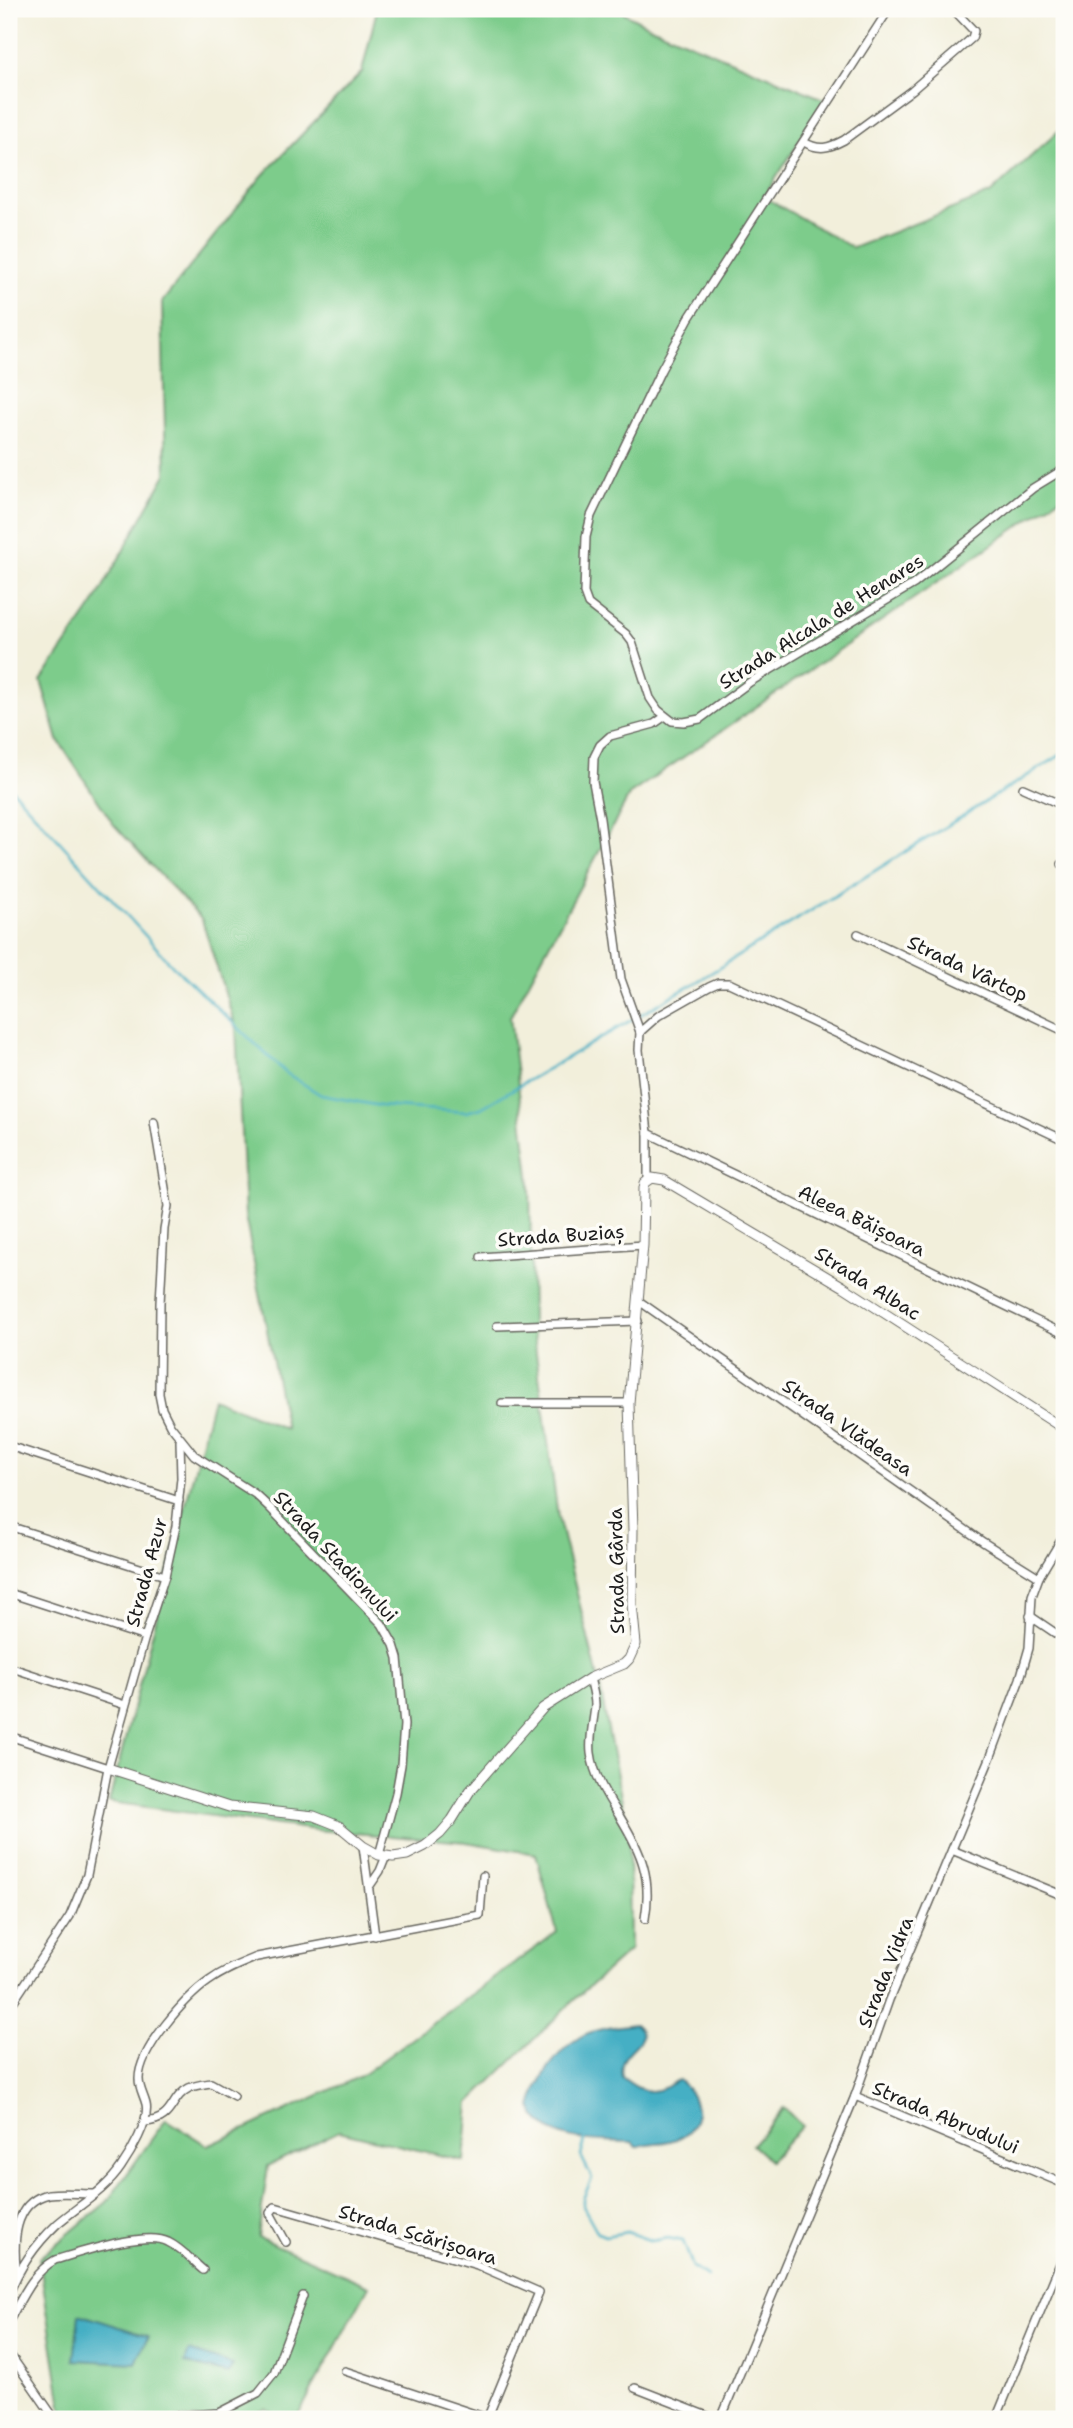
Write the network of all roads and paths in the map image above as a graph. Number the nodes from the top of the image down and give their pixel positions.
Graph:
1 (889, 9) edge
2 (953, 9) edge
3 (804, 142) junction
4 (1064, 469) edge
5 (664, 717) junction
6 (1023, 788) dead end
7 (1064, 806) edge
8 (858, 934) dead end
9 (638, 1029) junction
10 (1064, 1031) edge
11 (154, 1122) dead end
12 (648, 1133) junction
13 (1064, 1140) edge
14 (649, 1180) junction
15 (643, 1245) junction
16 (481, 1257) dead end
17 (639, 1301) junction
18 (638, 1321) junction
19 (497, 1326) dead end
20 (1064, 1334) edge
21 (502, 1403) dead end
22 (629, 1403) junction
23 (1064, 1429) edge
24 (180, 1440) junction
25 (9, 1446) edge
26 (179, 1501) junction
27 (9, 1526) edge
28 (1064, 1535) edge
29 (165, 1576) junction
30 (1039, 1577) junction
31 (9, 1593) edge
32 (1030, 1616) junction
33 (145, 1637) junction
34 (1064, 1639) edge
35 (9, 1667) edge
36 (590, 1678) junction
37 (125, 1705) junction
38 (9, 1736) edge
39 (108, 1768) junction
40 (363, 1846) junction
41 (952, 1850) junction
42 (383, 1856) junction
43 (484, 1876) dead end
44 (369, 1887) junction
45 (1064, 1896) edge
46 (645, 1919) dead end
47 (375, 1936) junction
48 (9, 2008) edge
49 (855, 2095) junction
50 (234, 2096) dead end
51 (145, 2122) junction
52 (1064, 2184) edge
53 (94, 2194) junction
54 (286, 2242) dead end
55 (1064, 2254) edge
56 (203, 2270) dead end
57 (17, 2274) junction
58 (9, 2294) edge
59 (303, 2296) dead end
60 (9, 2321) edge
61 (9, 2353) edge
62 (10, 2363) edge
63 (345, 2371) dead end
64 (635, 2388) dead end
65 (55, 2419) edge
66 (163, 2419) edge
67 (487, 2419) edge
68 (715, 2419) edge
69 (721, 2419) edge
70 (996, 2419) edge

1 - 3 street
2 - 3 street
3 - 5 street
4 - 5 street, Strada Alcala de Henares
5 - 9 street, Strada Gârda
6 - 7 street
8 - 10 street, Strada Vârtop
9 - 12 street, Strada Gârda
9 - 13 street
11 - 24 street
12 - 14 street, Strada Gârda
12 - 20 street, Aleea Băișoara
14 - 15 street, Strada Gârda
14 - 23 street, Strada Albac
15 - 16 street, Strada Buziaș
15 - 17 street, Strada Gârda
17 - 18 street, Strada Gârda
17 - 30 street, Strada Vlădeasa
18 - 19 street
18 - 22 street, Strada Gârda
21 - 22 street
22 - 36 street, Strada Gârda
24 - 26 street, Strada Azur
24 - 42 street, Strada Stadionului
25 - 26 street
26 - 29 street, Strada Azur
27 - 29 street
28 - 30 street, Strada Vidra
29 - 33 street, Strada Azur
30 - 32 street, Strada Vidra
31 - 33 street
32 - 34 street
32 - 41 street, Strada Vidra
33 - 37 street, Strada Azur
35 - 37 street
36 - 42 street, Strada Gârda
36 - 46 street
37 - 39 street, Strada Azur
38 - 39 street
39 - 40 street
39 - 48 street, Strada Azur
40 - 42 street
40 - 44 street
41 - 45 street
41 - 49 street, Strada Vidra
42 - 44 street, Strada Stadionului
43 - 47 street
44 - 47 street
47 - 51 street
49 - 52 street, Strada Abrudului
49 - 69 street, Strada Vidra
50 - 51 street
51 - 53 street
53 - 57 street
53 - 57 street
54 - 67 street, Strada Scărișoara
55 - 70 street
56 - 60 street
57 - 58 street
59 - 66 street
61 - 62 street
62 - 65 street
63 - 67 street
64 - 68 street

